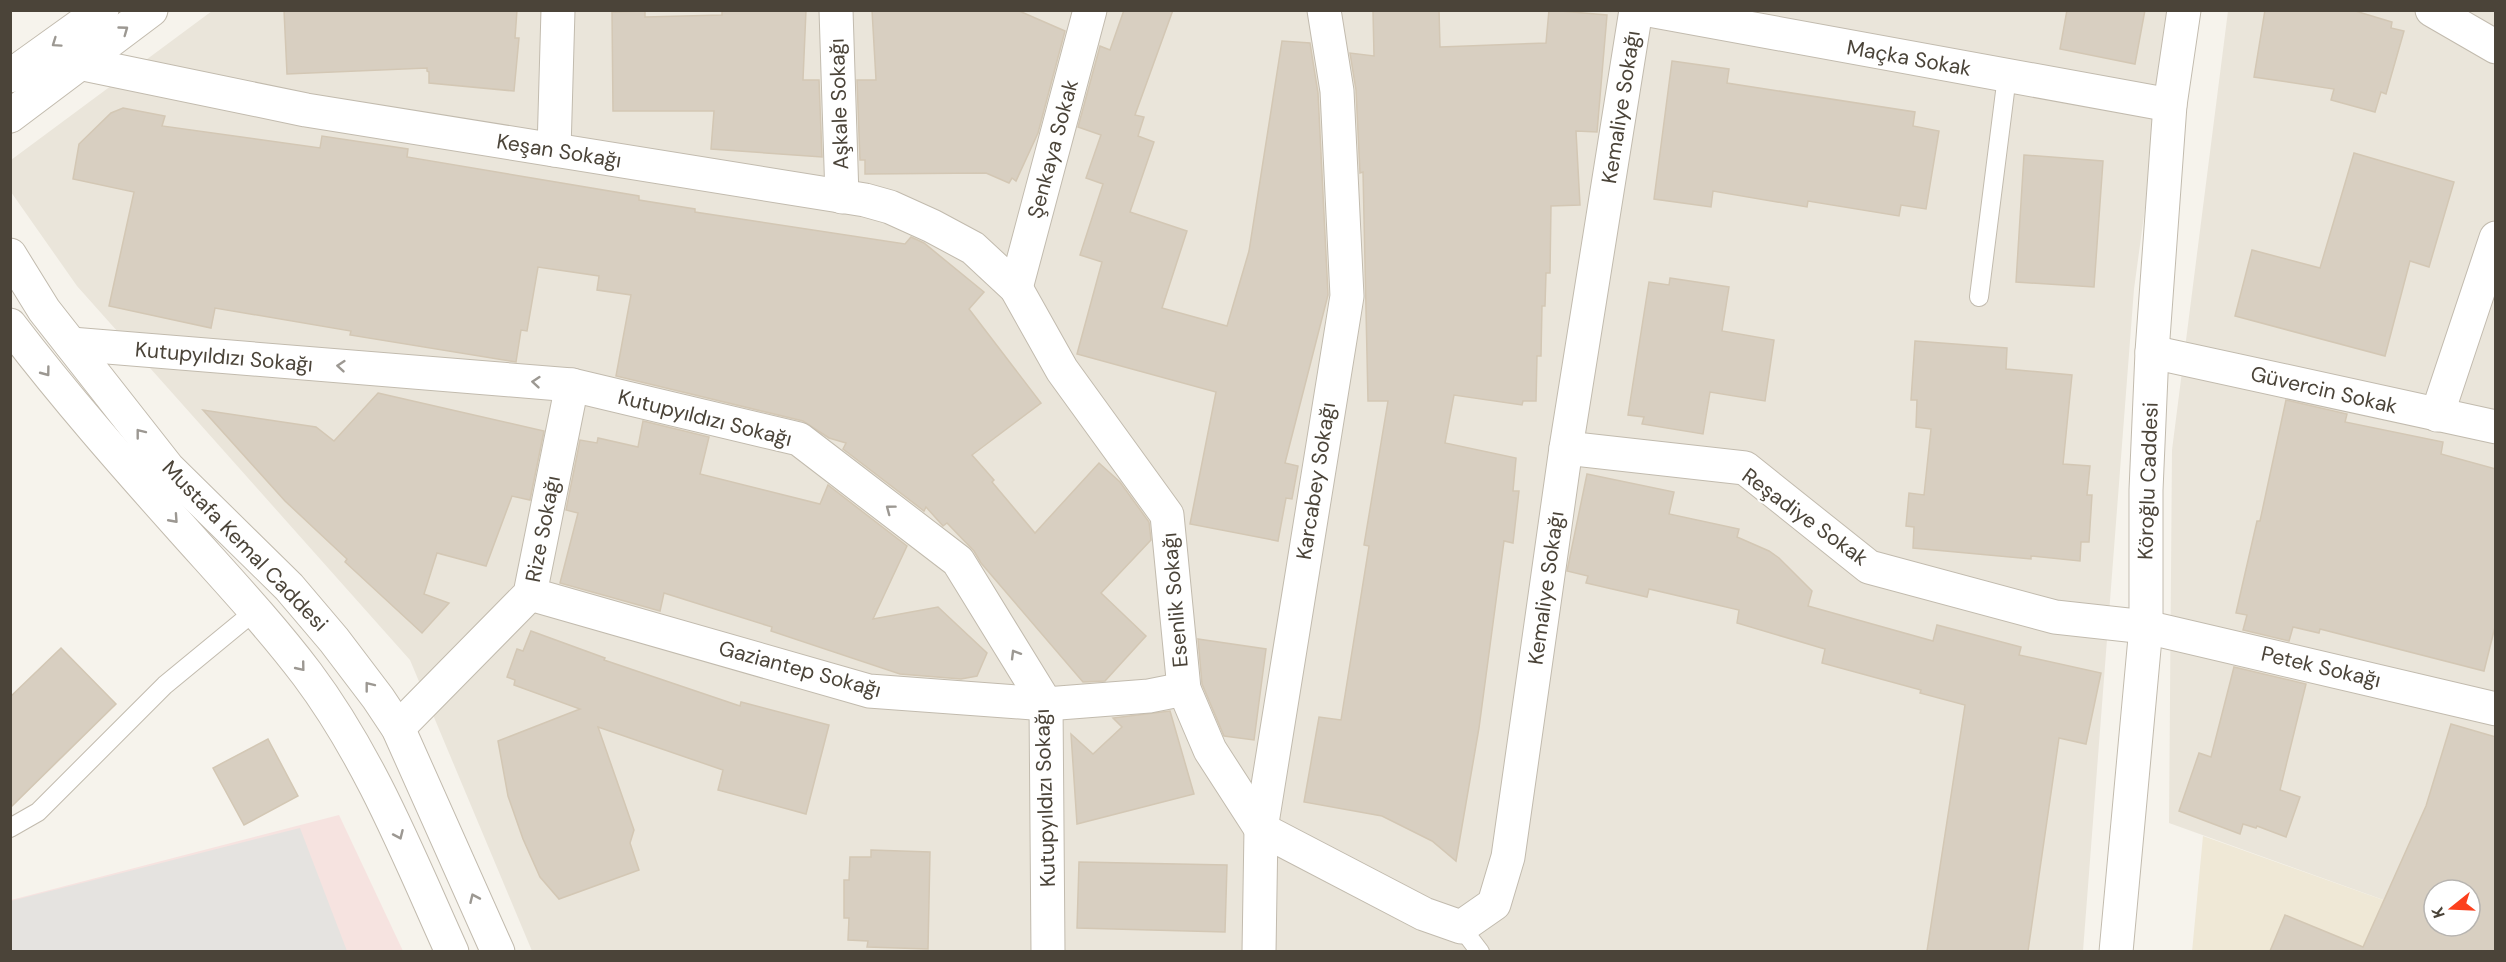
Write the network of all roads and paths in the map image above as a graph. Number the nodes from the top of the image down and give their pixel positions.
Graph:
1 (102, 10) edge
2 (151, 10) edge
3 (558, 10) edge
4 (836, 10) edge
5 (1090, 10) edge
6 (1324, 10) edge
7 (1636, 10) edge
8 (1649, 10) edge
9 (2184, 10) edge
10 (2432, 10) edge
11 (2496, 47) edge
12 (79, 63) junction
13 (10, 76) edge
14 (2007, 76) junction
15 (2170, 105) junction
16 (10, 116) edge
17 (554, 150) junction
18 (842, 197) junction
19 (2496, 238) edge
20 (10, 255) edge
21 (1016, 288) junction
22 (1979, 297) dead end
23 (10, 326) edge
24 (71, 344) junction
25 (2152, 352) junction
26 (572, 385) junction
27 (2437, 415) junction
28 (2496, 427) edge
29 (1566, 448) junction
30 (530, 594) junction
31 (255, 611) junction
32 (2146, 627) junction
33 (1184, 689) junction
34 (1046, 704) junction
35 (2496, 709) edge
36 (398, 728) junction
37 (10, 828) edge
38 (1261, 829) junction
39 (1471, 939) edge
40 (452, 951) edge
41 (498, 951) edge
42 (1048, 951) edge
43 (1259, 951) edge
44 (2116, 951) edge

1 -> 13 street
12 -> 2 street
3 - 17 street
4 - 18 street, Aşkale Sokağı
5 - 21 street, Şenkaya Sokak
6 - 38 street, Karcabey Sokağı
7 - 29 street, Kemaliye Sokağı
8 - 14 street, Maçka Sokak
9 - 15 street, Köroğlu Caddesi
10 - 11 street
12 - 16 street
12 - 17 street, Keşan Sokağı
14 - 15 street, Maçka Sokak
14 - 22 lane
15 - 25 street, Köroğlu Caddesi
17 - 18 street, Keşan Sokağı
18 - 21 street, Keşan Sokağı
19 - 27 street
20 - 24 street, Mustafa Kemal Caddesi
21 - 33 street, Esenlik Sokağı
23 -> 31 street, Mustafa Kemal Caddesi
26 -> 24 street, Kutupyıldızı Sokağı
36 -> 24 street, Mustafa Kemal Caddesi
25 - 27 street, Güvercin Sokak
25 - 32 street, Köroğlu Caddesi
26 - 30 street, Rize Sokağı
34 -> 26 street, Kutupyıldızı Sokağı
27 - 28 street, Güvercin Sokak
29 - 32 street, Reşadiye Sokak
29 - 39 street, Kemaliye Sokağı
30 - 34 street, Gaziantep Sokağı
30 - 36 street, Rize Sokağı
31 - 37 lane
31 -> 40 street, Mustafa Kemal Caddesi
32 - 35 street, Petek Sokağı
32 - 44 street, Köroğlu Caddesi
33 - 34 street, Gaziantep Sokağı
33 - 38 street, Esenlik Sokağı
34 - 42 street, Kutupyıldızı Sokağı
41 -> 36 street, Mustafa Kemal Caddesi
38 - 39 street, Kemaliye Sokağı
38 - 43 street, Karcabey Sokağı

